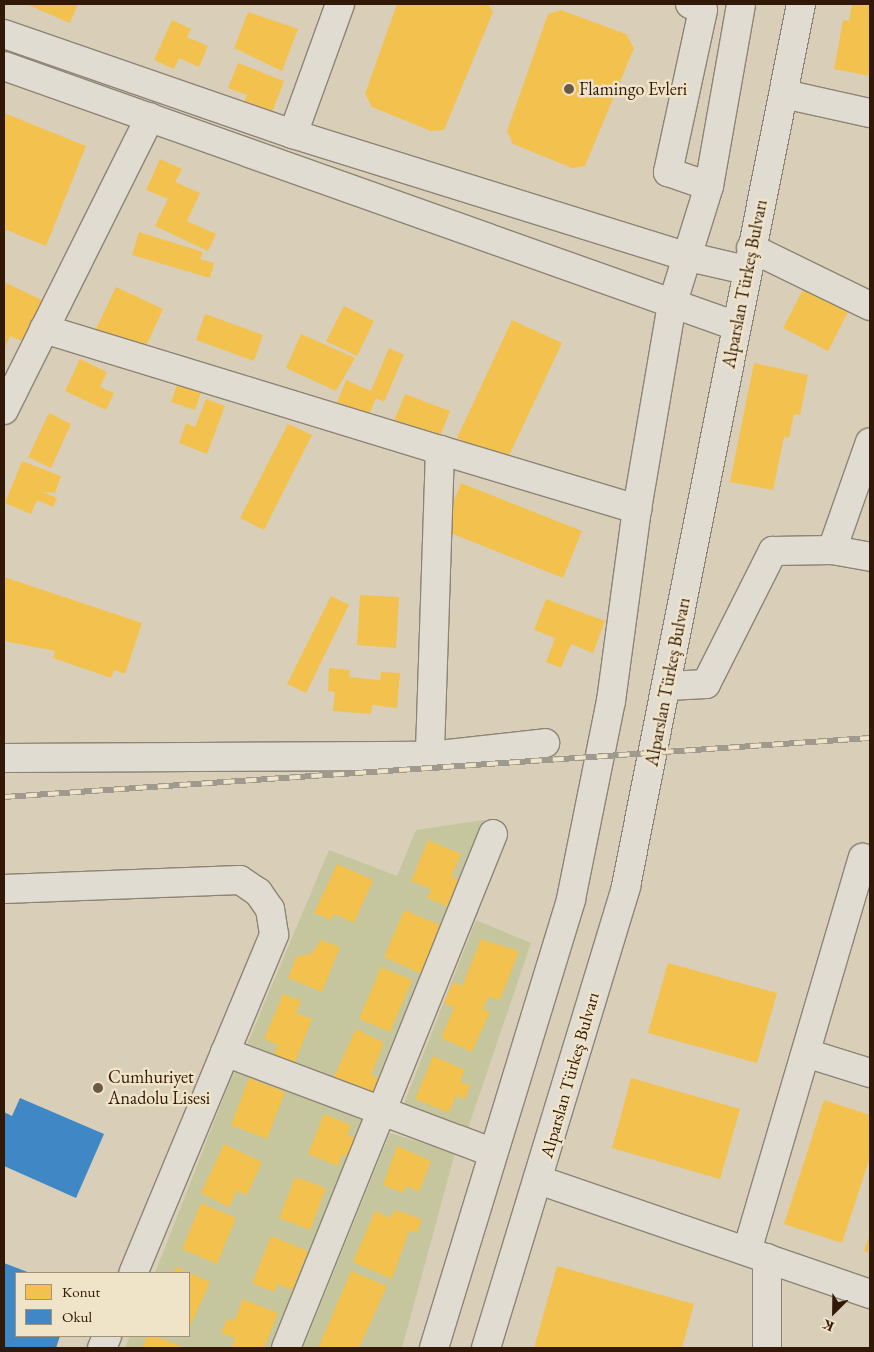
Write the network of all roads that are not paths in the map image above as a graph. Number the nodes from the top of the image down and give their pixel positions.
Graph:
1 (340, 4) edge
2 (690, 4) edge
3 (741, 4) edge
4 (801, 4) edge
5 (4, 34) edge
6 (4, 66) edge
7 (784, 94) junction
8 (870, 113) edge
9 (150, 117) junction
10 (293, 134) junction
11 (709, 186) junction
12 (686, 256) junction
13 (748, 259) junction
14 (672, 306) junction
15 (870, 306) edge
16 (736, 326) junction
17 (44, 329) junction
18 (4, 410) edge
19 (870, 442) edge
20 (440, 450) junction
21 (637, 509) junction
22 (832, 550) junction
23 (870, 557) edge
24 (668, 686) junction
25 (545, 742) dead end
26 (430, 756) junction
27 (4, 758) edge
28 (493, 834) dead end
29 (863, 858) dead end
30 (4, 890) edge
31 (225, 1052) junction
32 (806, 1053) junction
33 (870, 1073) edge
34 (382, 1111) junction
35 (492, 1153) junction
36 (539, 1180) junction
37 (757, 1255) junction
38 (133, 1272) edge
39 (870, 1294) edge
40 (286, 1348) edge
41 (434, 1348) edge
42 (486, 1348) edge
43 (767, 1348) edge

1 - 10 street
2 - 11 street
3 - 11 street
4 - 7 street, Alparslan Türkeş Bulvarı
5 - 10 street
6 - 9 street
7 - 8 street
7 - 13 street, Alparslan Türkeş Bulvarı
9 - 14 street
9 - 17 street
10 - 12 street
11 - 12 street
12 - 13 street
12 - 14 street
13 - 15 street
13 - 16 street, Alparslan Türkeş Bulvarı
14 - 16 street
14 - 21 street
16 - 24 street, Alparslan Türkeş Bulvarı
17 - 18 street
17 - 20 street
19 - 22 street
20 - 21 street
20 - 26 street
21 - 35 street
22 - 23 street
22 - 24 street
24 - 36 street, Alparslan Türkeş Bulvarı
25 - 26 street
26 - 27 street
28 - 34 street
29 - 32 street
30 - 31 street
31 - 34 street
31 - 38 street
32 - 33 street
32 - 37 street
34 - 35 street
34 - 40 street
35 - 41 street
36 - 37 street
36 - 42 street, Alparslan Türkeş Bulvarı
37 - 39 street
37 - 43 street

